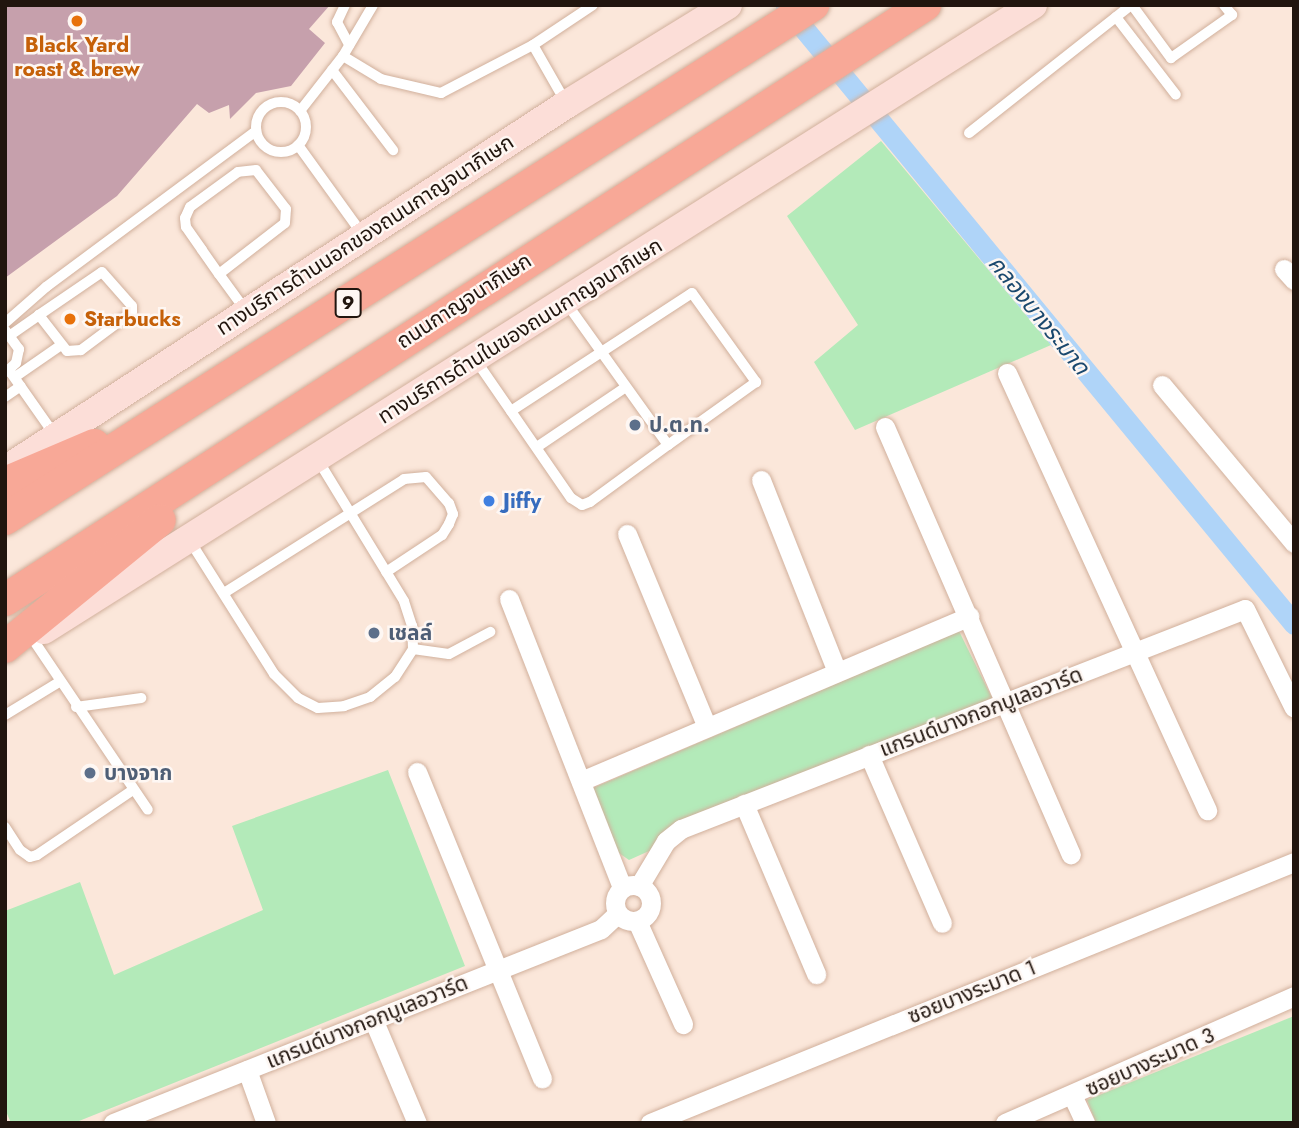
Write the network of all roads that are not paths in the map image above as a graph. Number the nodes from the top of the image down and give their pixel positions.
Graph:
1 (345, 5) edge
2 (373, 5) edge
3 (593, 5) edge
4 (728, 5) edge
5 (813, 5) edge
6 (925, 5) edge
7 (1033, 5) edge
8 (1131, 5) edge
9 (1224, 5) edge
10 (1116, 17) junction
11 (533, 44) junction
12 (349, 45) junction
13 (343, 56) junction
14 (332, 70) junction
15 (1176, 95) dead end
16 (567, 104) junction
17 (300, 111) junction
18 (256, 131) junction
19 (969, 133) dead end
20 (298, 145) junction
21 (393, 150) dead end
22 (364, 236) junction
23 (219, 274) junction
24 (566, 302) junction
25 (246, 312) junction
26 (39, 315) junction
27 (5, 323) edge
28 (8, 332) edge
29 (61, 345) junction
30 (600, 352) junction
31 (475, 359) junction
32 (1007, 373) dead end
33 (13, 376) edge
34 (1162, 385) dead end
35 (625, 387) junction
36 (5, 397) edge
37 (185, 406) junction
38 (511, 411) junction
39 (278, 423) junction
40 (885, 427) dead end
41 (57, 438) junction
42 (668, 445) junction
43 (537, 447) junction
44 (318, 460) junction
45 (5, 470) edge
46 (761, 480) dead end
47 (5, 483) edge
48 (349, 514) junction
49 (5, 519) edge
50 (627, 534) dead end
51 (188, 538) junction
52 (1294, 542) edge
53 (386, 572) junction
54 (224, 593) junction
55 (509, 599) dead end
56 (5, 600) edge
57 (969, 616) junction
58 (490, 632) dead end
59 (19, 642) edge
60 (413, 649) junction
61 (1134, 652) junction
62 (5, 654) edge
63 (837, 672) junction
64 (59, 682) junction
65 (141, 698) dead end
66 (1007, 701) junction
67 (76, 707) junction
68 (1294, 708) edge
69 (5, 715) edge
70 (707, 727) junction
71 (869, 755) junction
72 (416, 772) dead end
73 (581, 781) junction
74 (133, 790) junction
75 (744, 804) junction
76 (148, 810) dead end
77 (1207, 810) dead end
78 (5, 827) edge
79 (1071, 854) dead end
80 (1294, 862) edge
81 (630, 887) junction
82 (617, 914) junction
83 (637, 921) junction
84 (942, 923) dead end
85 (498, 970) junction
86 (816, 974) dead end
87 (1294, 996) edge
88 (373, 1019) junction
89 (683, 1024) dead end
90 (247, 1070) junction
91 (542, 1078) dead end
92 (1073, 1097) junction
93 (116, 1122) edge
94 (266, 1123) edge
95 (417, 1123) edge
96 (650, 1123) edge
97 (1005, 1123) edge
98 (1085, 1123) edge

1 - 12 lane
2 - 12 lane
3 - 11 lane
4 - 16 main road, ทางบริการด้านนอกของถนนกาญจนาภิเษก
5 - 37 highway, 9
6 - 39 highway, ถนนกาญจนาภิเษก
7 - 24 main road, ทางบริการด้านในของถนนกาญจนาภิเษก
8 - 9 lane
8 - 10 lane
10 - 15 lane
10 - 19 lane
11 - 13 lane
11 - 16 lane
12 - 13 lane
13 - 14 lane
14 - 17 lane
14 - 21 lane
16 - 22 main road, ทางบริการด้านนอกของถนนกาญจนาภิเษก
17 - 18 lane
17 - 20 lane
18 - 20 lane
18 - 27 lane
20 - 22 lane
22 - 25 main road, ทางบริการด้านนอกของถนนกาญจนาภิเษก
23 - 23 lane
23 - 25 lane
24 - 30 lane
24 - 31 main road, ทางบริการด้านในของถนนกาญจนาภิเษก
25 - 41 main road, ทางบริการด้านนอกของถนนกาญจนาภิเษก
26 - 28 lane
26 - 29 lane
26 - 29 lane
28 - 33 lane
29 - 33 lane
30 - 35 lane
30 - 38 lane
30 - 42 lane
31 - 38 lane
31 - 44 main road, ทางบริการด้านในของถนนกาญจนาภิเษก
32 - 61 street
33 - 36 lane
33 - 41 lane
34 - 52 street
35 - 42 lane
35 - 43 lane
37 - 47 highway
37 - 49 highway, 9
38 - 43 lane
39 - 56 highway, ถนนกาญจนาภิเษก
39 - 59 highway
40 - 57 street
41 - 45 main road, ทางบริการด้านนอกของถนนกาญจนาภิเษก
42 - 43 lane
44 - 48 lane
44 - 51 main road, ทางบริการด้านในของถนนกาญจนาภิเษก
46 - 63 street
48 - 53 lane
48 - 53 lane
48 - 54 lane
50 - 70 street
51 - 54 lane
51 - 59 main road, ทางบริการด้านในของถนนกาญจนาภิเษก
53 - 60 lane
54 - 60 lane
55 - 73 street
57 - 63 street
57 - 66 street
58 - 60 lane
59 - 62 main road, ทางบริการด้านในของถนนกาญจนาภิเษก
59 - 64 lane
61 - 66 street, แกรนด์บางกอกบูเลอวาร์ด
61 - 68 street, แกรนด์บางกอกบูเลอวาร์ด
61 - 77 street
63 - 70 street
64 - 67 lane
64 - 69 lane
65 - 67 lane
66 - 71 street, แกรนด์บางกอกบูเลอวาร์ด
66 - 79 street
67 - 74 lane
70 - 73 street
71 - 75 street, แกรนด์บางกอกบูเลอวาร์ด
71 - 84 street
72 - 85 street
73 - 81 street
74 - 76 lane
74 - 78 lane
75 - 81 street, แกรนด์บางกอกบูเลอวาร์ด
75 - 86 street
80 - 96 street, ซอยบางระมาด 1
81 - 82 street
81 - 83 street
82 - 83 street
82 - 85 street, แกรนด์บางกอกบูเลอวาร์ด
83 - 89 street
85 - 88 street, แกรนด์บางกอกบูเลอวาร์ด
85 - 91 street
87 - 92 street, ซอยบางระมาด 3
88 - 90 street, แกรนด์บางกอกบูเลอวาร์ด
88 - 95 street
90 - 93 street, แกรนด์บางกอกบูเลอวาร์ด
90 - 94 street
92 - 97 street, ซอยบางระมาด 3
92 - 98 street

